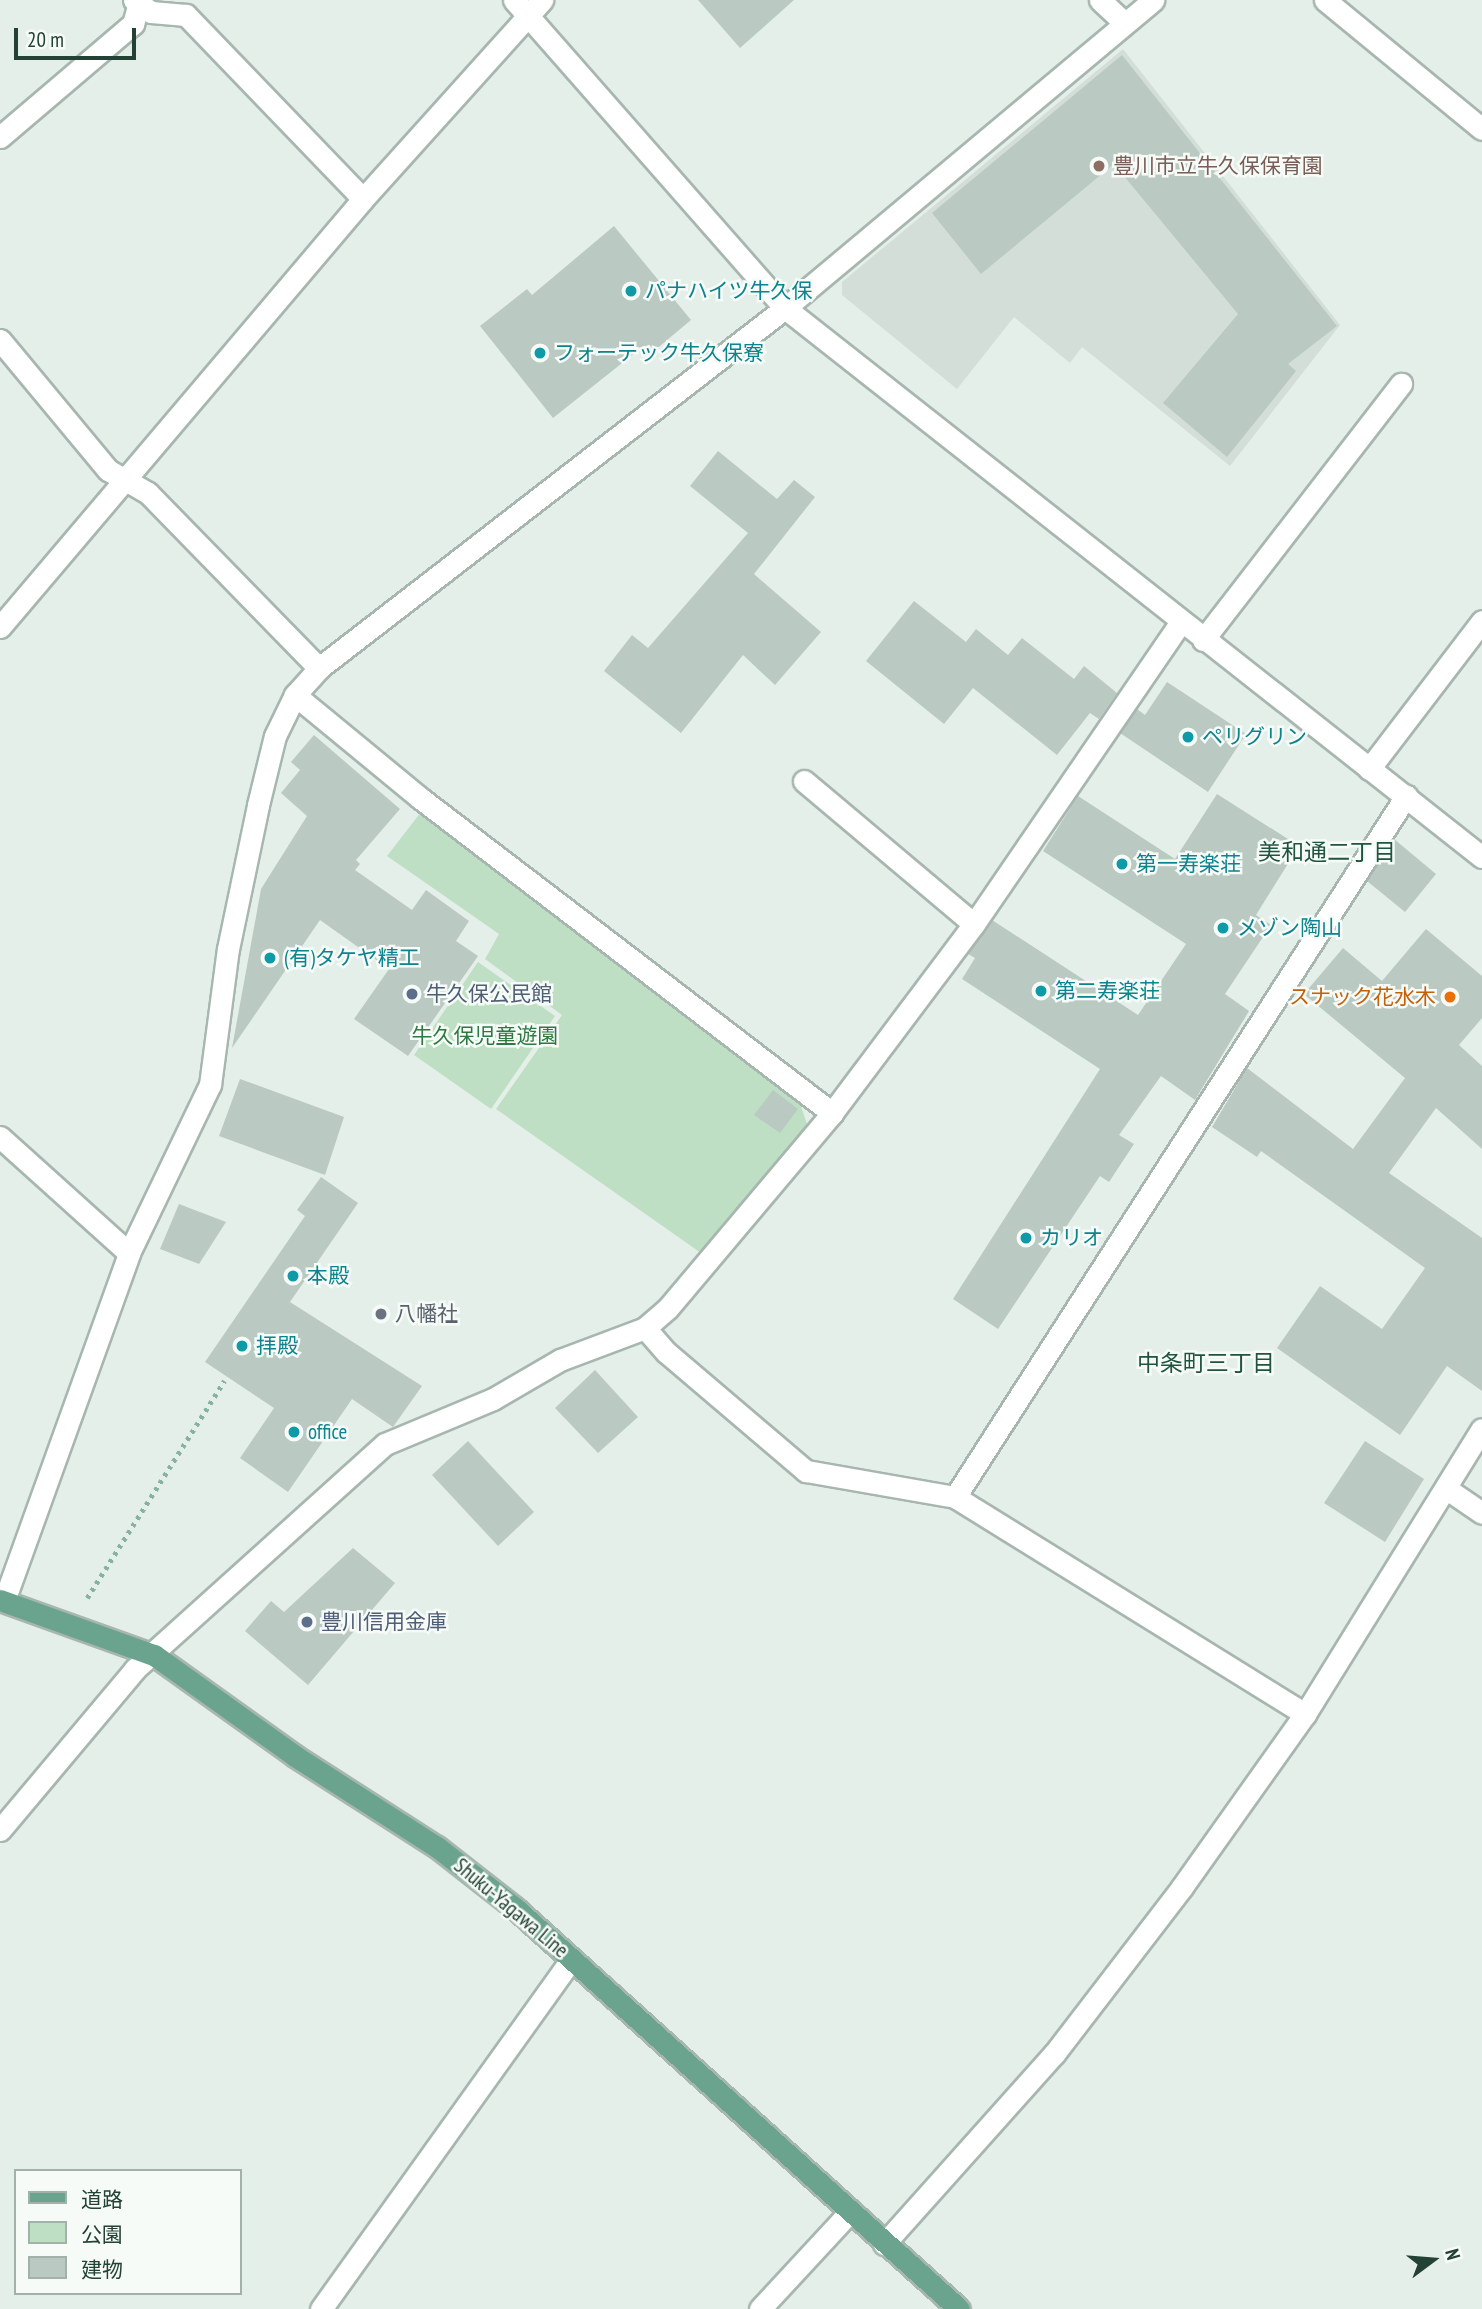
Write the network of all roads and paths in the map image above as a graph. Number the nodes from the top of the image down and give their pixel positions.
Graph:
1 (1100, 0) edge
2 (1153, 0) edge
3 (1325, 0) edge
4 (137, 2) edge
5 (528, 5) edge
6 (1125, 23) junction
7 (1482, 129) edge
8 (0, 137) edge
9 (363, 200) junction
10 (785, 308) junction
11 (0, 340) edge
12 (1401, 384) dead end
13 (129, 481) junction
14 (1482, 621) edge
15 (1180, 623) junction
16 (0, 627) edge
17 (1203, 640) junction
18 (318, 668) junction
19 (295, 695) junction
20 (1369, 769) junction
21 (804, 780) dead end
22 (1406, 796) junction
23 (1482, 857) edge
24 (974, 924) junction
25 (832, 1113) junction
26 (0, 1137) edge
27 (130, 1253) junction
28 (645, 1328) junction
29 (224, 1381) dead end
30 (1482, 1429) edge
31 (1447, 1489) junction
32 (956, 1497) junction
33 (1482, 1513) edge
34 (2, 1600) edge
35 (71, 1626) junction
36 (154, 1655) junction
37 (1305, 1714) junction
38 (0, 1830) edge
39 (571, 1960) junction
40 (849, 2213) junction
41 (884, 2244) junction
42 (321, 2309) edge
43 (760, 2309) edge
44 (959, 2309) edge

1 - 6 street
2 - 6 street
3 - 7 street
4 - 8 street
4 - 9 street
5 - 9 street
5 - 10 street
6 - 10 street
9 - 13 street
10 - 15 street
10 - 18 street
11 - 13 street
12 - 17 street
13 - 16 street
13 - 18 street
14 - 20 street
15 - 17 street
15 - 24 street
17 - 20 street
18 - 19 street
19 - 25 street
19 - 27 street
20 - 22 street
21 - 24 street
22 - 23 street
22 - 32 street
24 - 25 street
25 - 28 street
26 - 27 street
27 - 34 street
28 - 32 street
28 - 36 street
29 - 35 path
30 - 31 street
31 - 33 street
31 - 37 street
32 - 37 street
34 - 35 main road, Shuku-Yagawa Line
35 - 36 main road, Shuku-Yagawa Line
36 - 38 street
36 - 39 main road, Shuku-Yagawa Line
37 - 41 street
39 - 40 main road, Shuku-Yagawa Line
39 - 42 street
40 - 41 main road, Shuku-Yagawa Line
40 - 43 street
41 - 44 main road, Shuku-Yagawa Line

